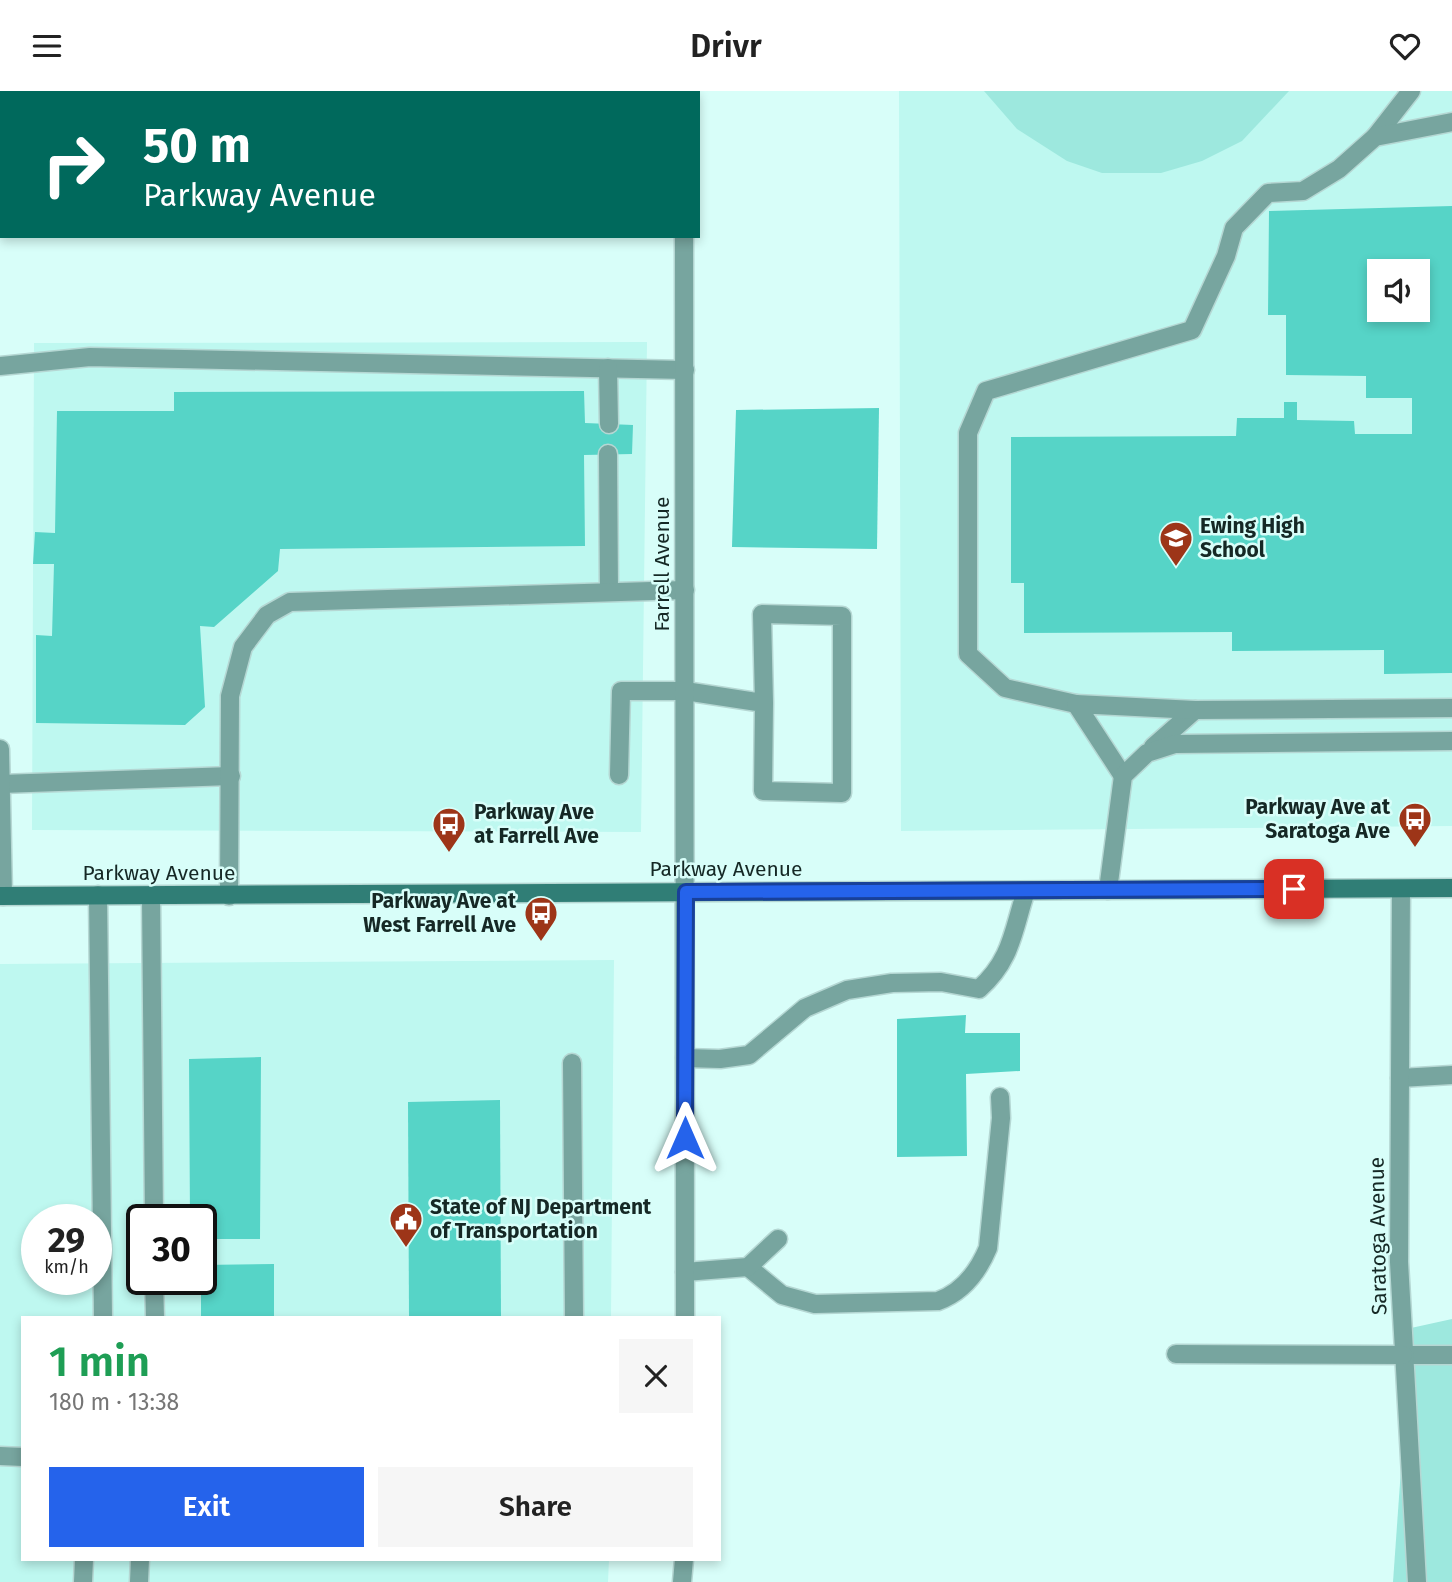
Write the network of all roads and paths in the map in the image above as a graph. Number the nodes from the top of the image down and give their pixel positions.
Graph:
1 (1411, 91) edge
2 (1452, 122) edge
3 (1375, 137) junction
4 (684, 238) edge
5 (0, 366) edge
6 (608, 368) junction
7 (685, 370) junction
8 (609, 424) dead end
9 (608, 454) dead end
10 (685, 590) junction
11 (609, 591) junction
12 (685, 691) junction
13 (764, 703) junction
14 (1076, 705) junction
15 (1452, 708) edge
16 (1195, 710) junction
17 (1452, 741) edge
18 (0, 749) edge
19 (1147, 753) junction
20 (620, 775) dead end
21 (231, 776) junction
22 (1123, 776) junction
23 (1, 784) edge
24 (1401, 888) junction
25 (1452, 888) edge
26 (1108, 890) junction
27 (1027, 891) junction
28 (686, 892) junction
29 (98, 895) junction
30 (1, 896) edge
31 (229, 896) junction
32 (151, 897) junction
33 (685, 1058) junction
34 (572, 1063) dead end
35 (1452, 1075) edge
36 (1400, 1078) junction
37 (999, 1097) dead end
38 (154, 1204) edge
39 (778, 1240) dead end
40 (748, 1267) junction
41 (685, 1272) junction
42 (154, 1295) edge
43 (103, 1316) edge
44 (155, 1316) edge
45 (574, 1316) edge
46 (685, 1316) edge
47 (1176, 1354) dead end
48 (1403, 1355) junction
49 (1452, 1355) edge
50 (0, 1456) edge
51 (21, 1457) edge
52 (84, 1561) edge
53 (140, 1561) edge
54 (684, 1561) edge
55 (83, 1582) edge
56 (139, 1582) edge
57 (682, 1582) edge
58 (1417, 1582) edge

1 - 3 street
2 - 3 street
3 - 14 street
4 - 7 street, Farrell Avenue
5 - 6 street
6 - 7 street
6 - 8 street
7 - 10 street, Farrell Avenue
9 - 11 street
10 - 11 street
10 - 12 street, Farrell Avenue
11 - 21 street
12 - 13 street
12 - 20 street
12 - 28 street, Farrell Avenue
13 - 13 street
14 - 16 street
14 - 22 street
15 - 16 street
16 - 19 street
17 - 19 street
18 - 23 street
19 - 22 street
21 - 23 street
21 - 31 street
22 - 26 street
23 - 30 street
24 - 25 main road, Parkway Avenue
24 - 26 main road, Parkway Avenue
24 - 36 street, Saratoga Avenue
26 - 27 main road, Parkway Avenue
27 - 28 main road, Parkway Avenue
27 - 33 street
28 - 31 main road, Parkway Avenue
28 - 33 street, Farrell Avenue
29 - 30 main road, Parkway Avenue
29 - 32 main road, Parkway Avenue
29 - 43 street
31 - 32 main road, Parkway Avenue
32 - 38 street
33 - 41 street, Farrell Avenue
34 - 45 street
35 - 36 street
36 - 48 street, Saratoga Avenue
37 - 40 street
39 - 40 street
40 - 41 street
41 - 46 street, Farrell Avenue
42 - 44 street
47 - 48 street
48 - 49 street
48 - 58 street, Saratoga Avenue
50 - 51 street
52 - 55 street
53 - 56 street
54 - 57 street

